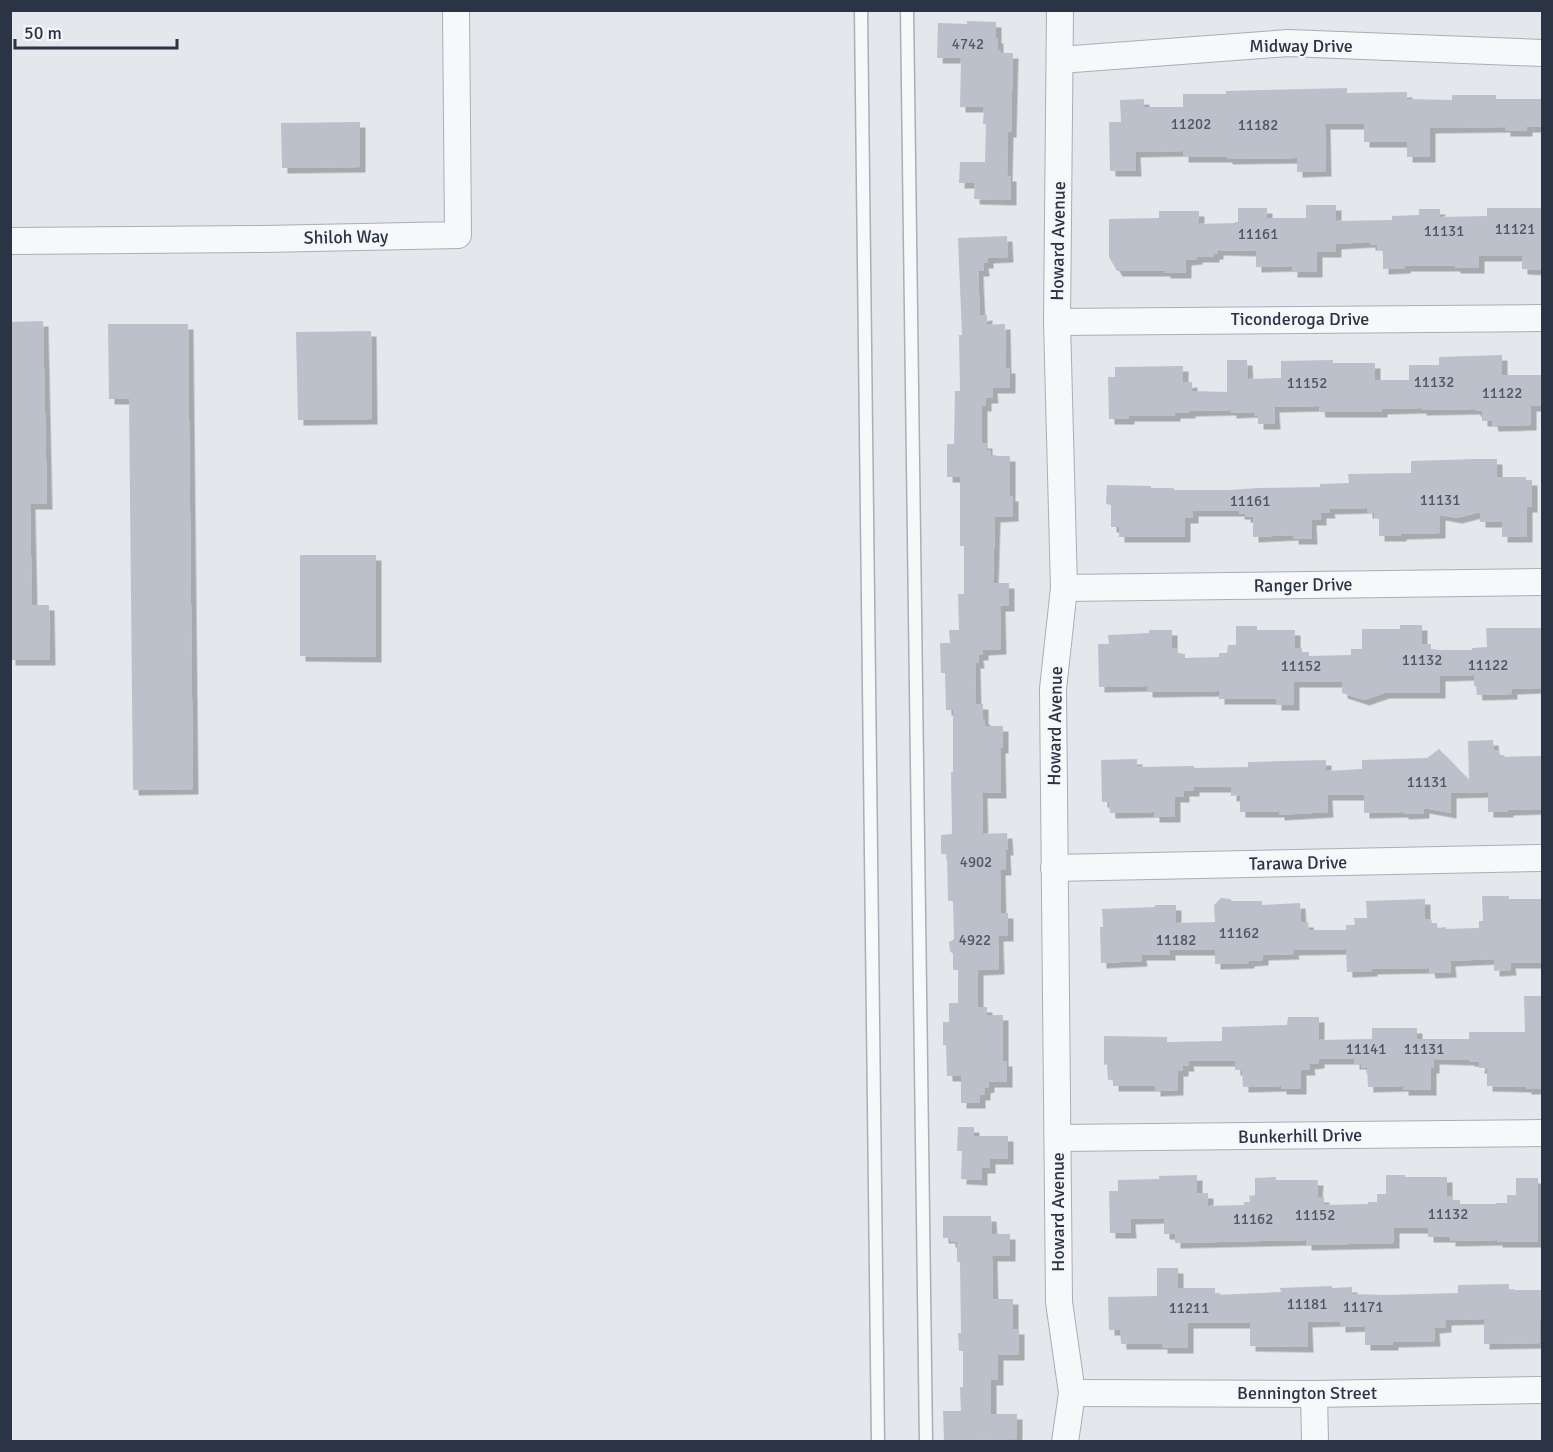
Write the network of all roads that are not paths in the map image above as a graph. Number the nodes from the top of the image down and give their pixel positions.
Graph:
1 (456, 10) edge
2 (861, 10) edge
3 (907, 10) edge
4 (1060, 10) edge
5 (1542, 53) edge
6 (1060, 60) junction
7 (10, 241) edge
8 (1542, 318) edge
9 (1057, 322) junction
10 (1542, 582) edge
11 (1064, 588) junction
12 (1542, 858) edge
13 (1054, 868) junction
14 (1542, 1133) edge
15 (1058, 1138) junction
16 (1542, 1390) edge
17 (1072, 1393) junction
18 (1314, 1394) junction
19 (878, 1442) edge
20 (926, 1442) edge
21 (1065, 1442) edge
22 (1315, 1442) edge

1 - 7 street, Shiloh Way
2 - 19 lane
3 - 20 lane
4 - 6 street, Howard Avenue
5 - 6 street, Midway Drive
6 - 9 street, Howard Avenue
8 - 9 street, Ticonderoga Drive
9 - 11 street, Howard Avenue
10 - 11 street, Ranger Drive
11 - 13 street, Howard Avenue
12 - 13 street, Tarawa Drive
13 - 15 street, Howard Avenue
14 - 15 street, Bunkerhill Drive
15 - 17 street, Howard Avenue
16 - 18 street, Bennington Street
17 - 18 street, Bennington Street
17 - 21 street, Howard Avenue
18 - 22 street

